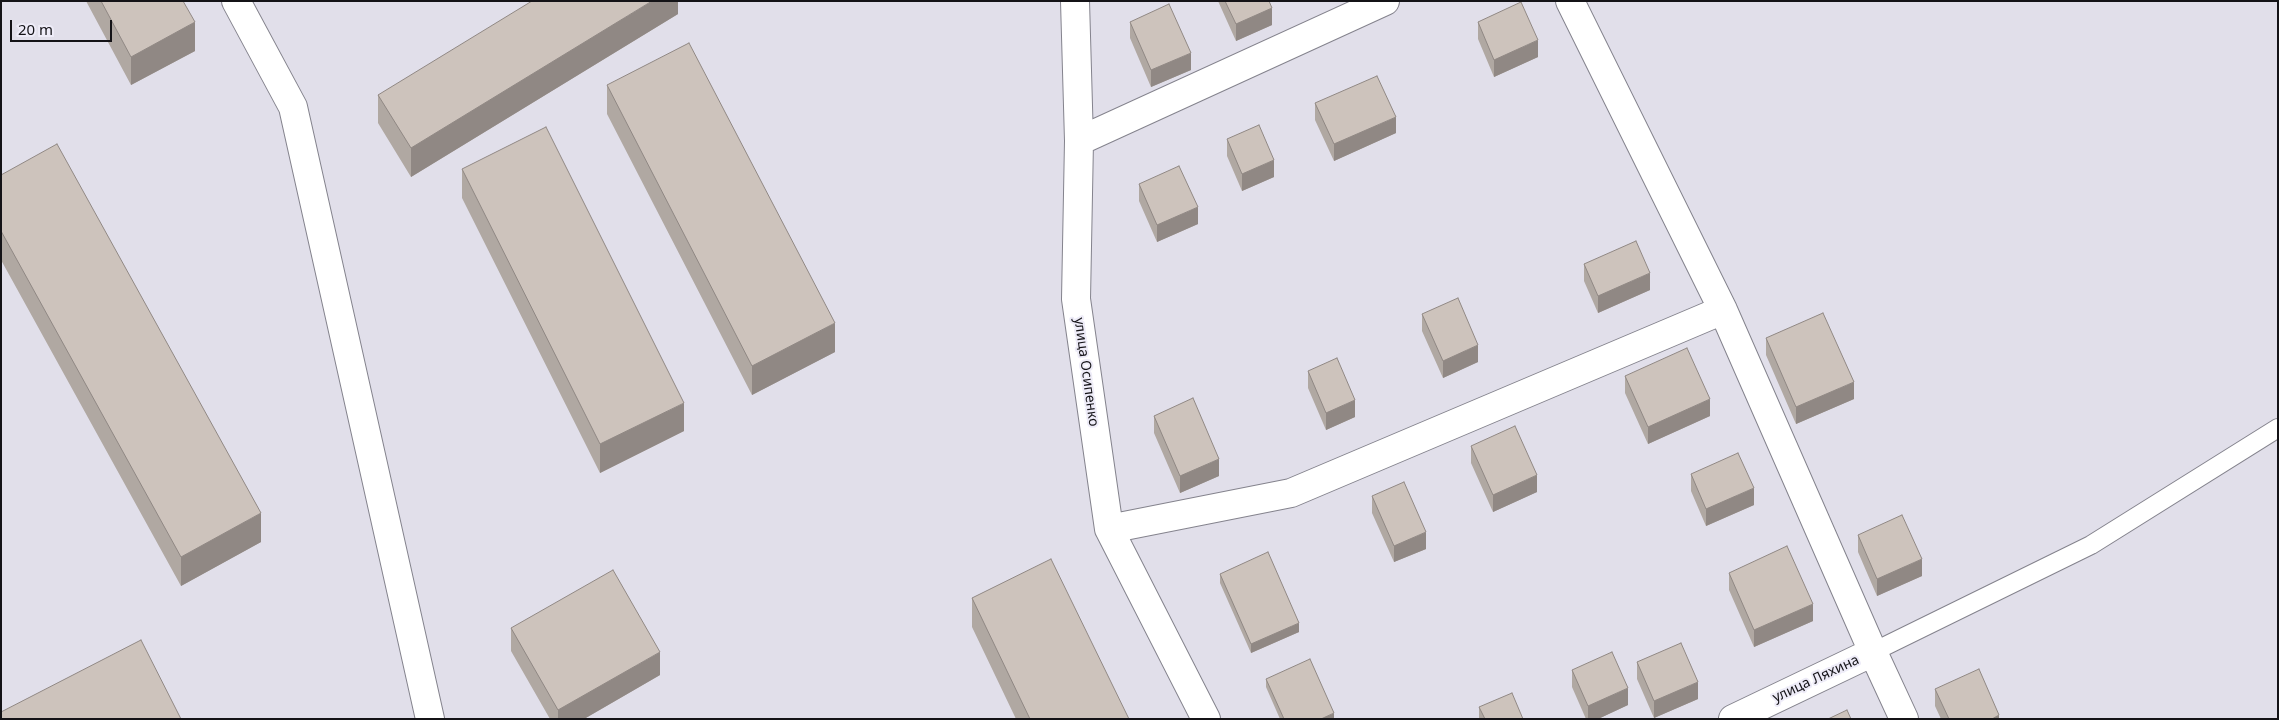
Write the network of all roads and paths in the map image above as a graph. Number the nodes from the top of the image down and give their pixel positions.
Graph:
1 (236, 1) edge
2 (1075, 1) edge
3 (1385, 1) edge
4 (1570, 1) edge
5 (1079, 141) junction
6 (1723, 310) junction
7 (2278, 428) edge
8 (1108, 529) junction
9 (1873, 652) junction
10 (430, 719) edge
11 (1206, 719) edge
12 (1733, 719) edge
13 (1904, 719) edge

1 - 10 street
2 - 5 street, улица Осипенко
3 - 5 street
4 - 6 street
5 - 8 street, улица Осипенко
6 - 8 street
6 - 9 street
7 - 9 lane
8 - 11 street, улица Осипенко
9 - 12 street, улица Ляхина
9 - 13 street

